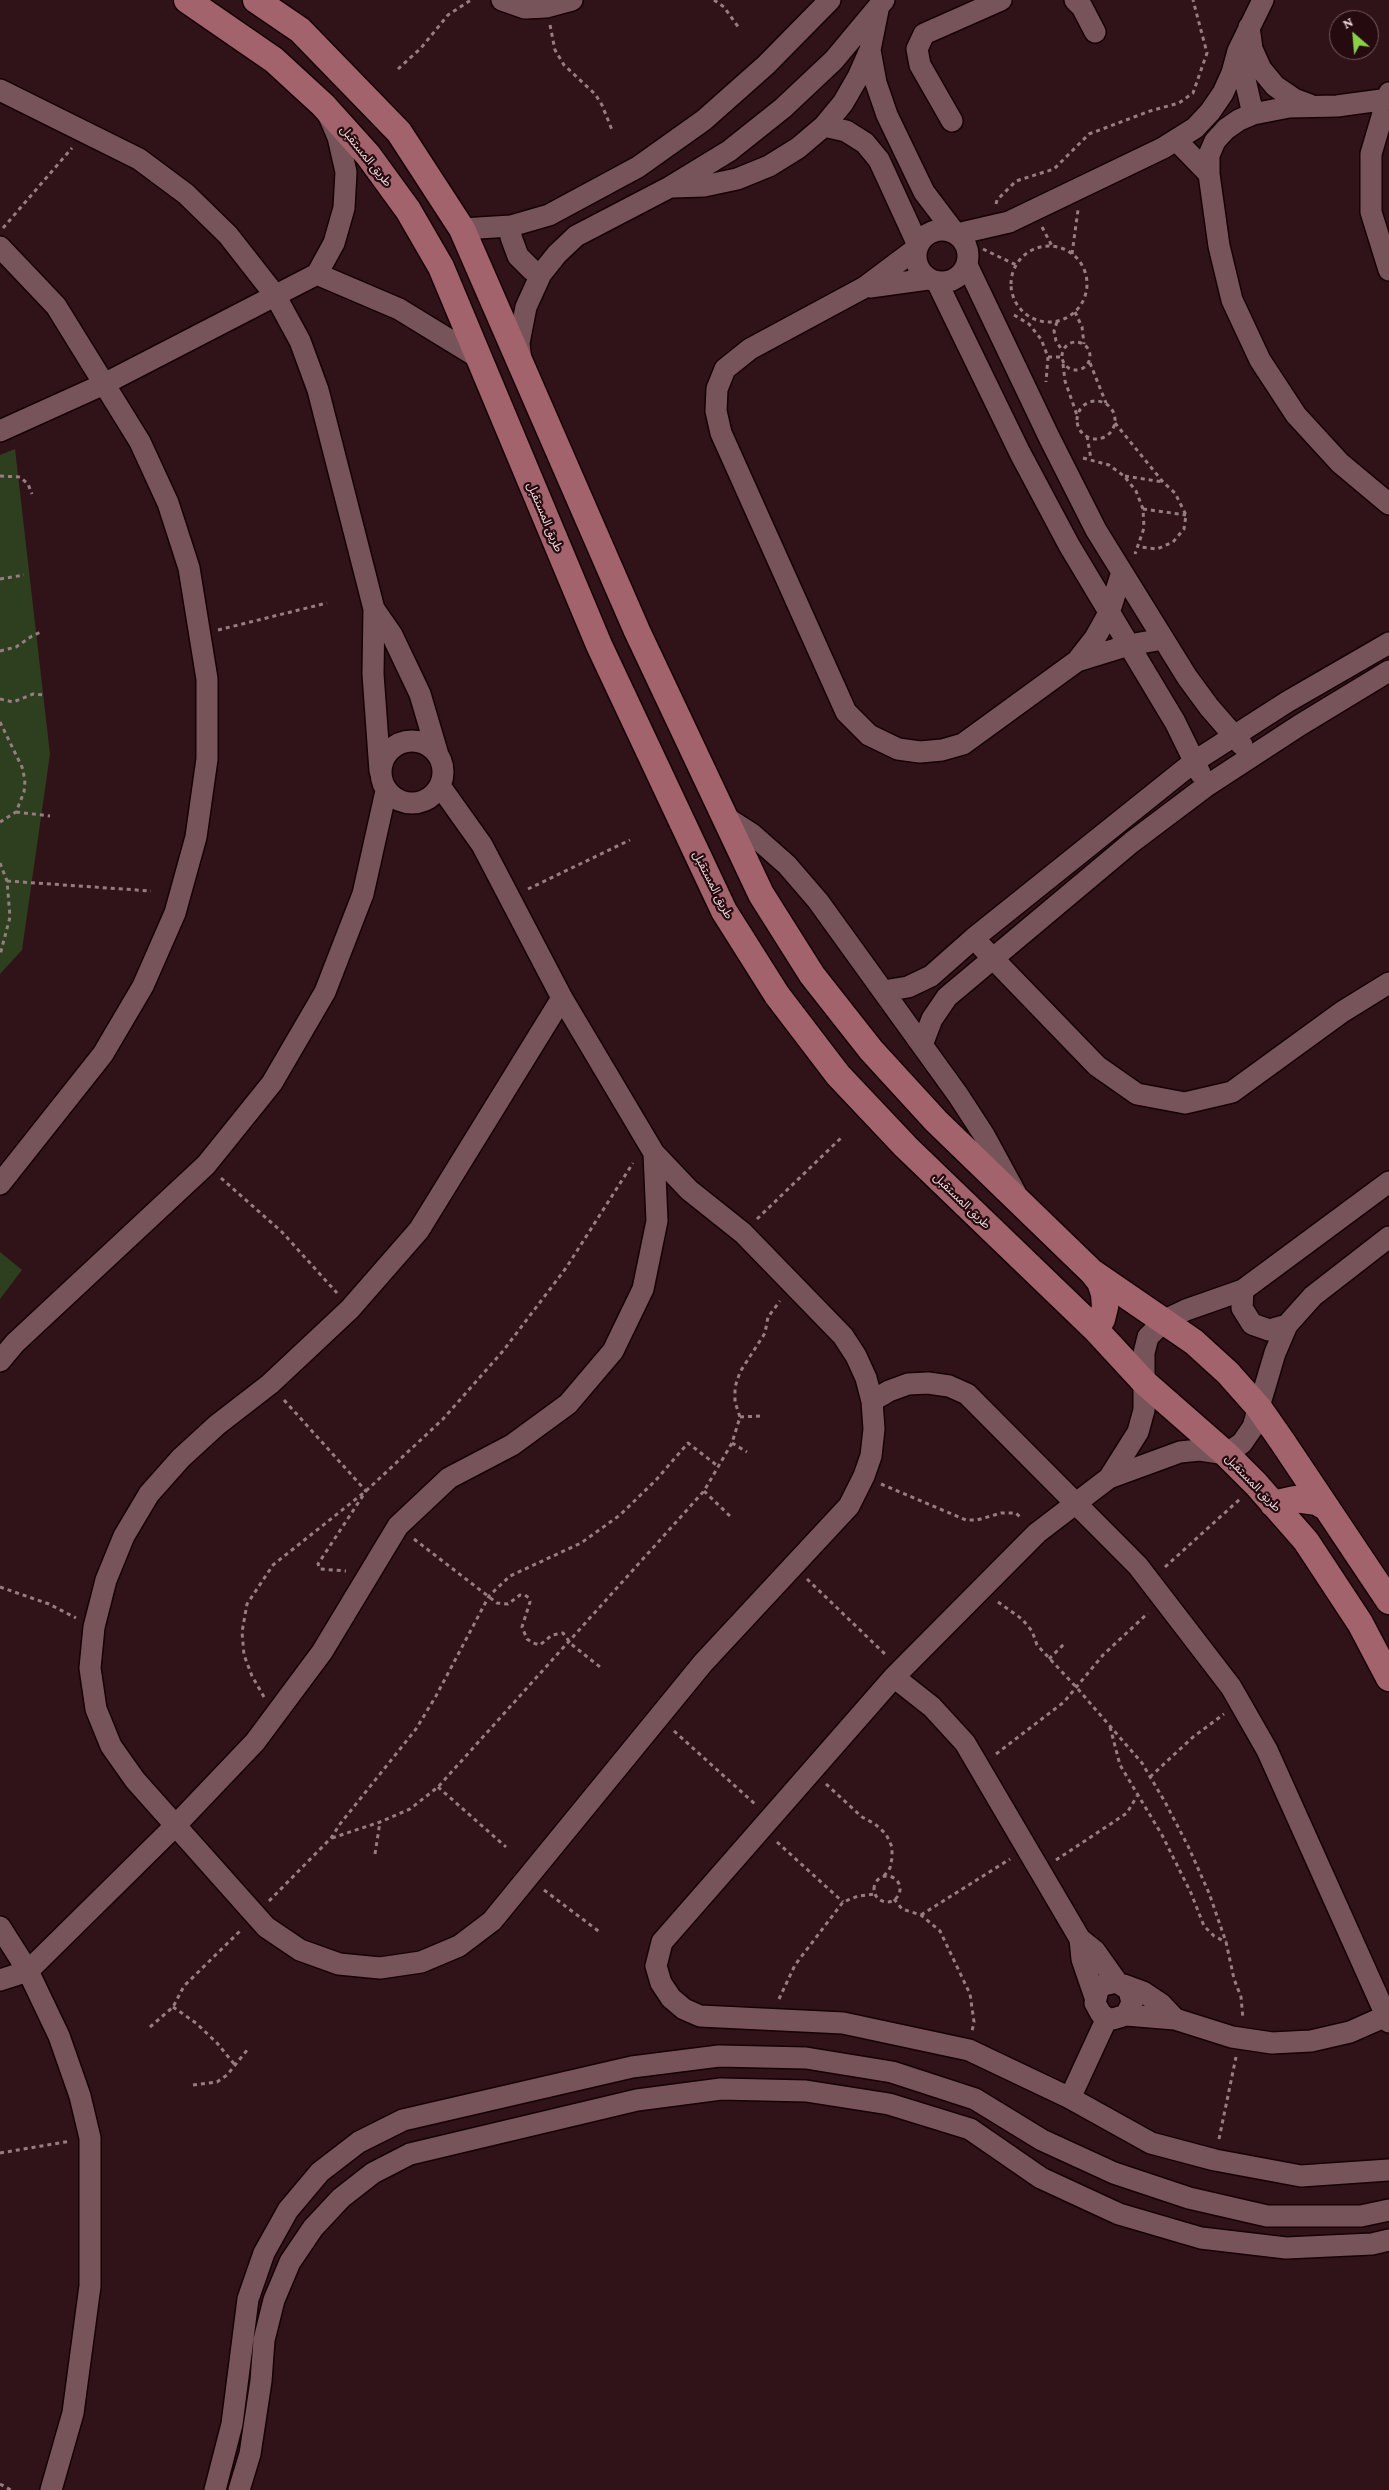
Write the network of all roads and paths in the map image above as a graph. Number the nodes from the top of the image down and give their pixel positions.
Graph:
1 (187, 0) edge
2 (256, 0) edge
3 (471, 0) edge
4 (502, 0) edge
5 (572, 0) edge
6 (714, 0) edge
7 (830, 0) edge
8 (1001, 0) edge
9 (1075, 0) edge
10 (1193, 0) edge
11 (1263, 0) edge
12 (881, 4) edge
13 (546, 7) junction
14 (220, 10) edge
15 (1249, 27) junction
16 (739, 28) dead end
17 (1095, 32) dead end
18 (870, 50) junction
19 (1238, 51) junction
20 (398, 69) dead end
21 (0, 90) edge
22 (1388, 97) edge
23 (323, 105) junction
24 (1315, 107) junction
25 (1253, 114) junction
26 (952, 121) dead end
27 (824, 126) junction
28 (612, 130) dead end
29 (86, 132) junction
30 (1177, 141) junction
31 (1209, 174) junction
32 (670, 187) junction
33 (1081, 188) junction
34 (1001, 224) junction
35 (511, 226) junction
36 (462, 229) junction
37 (0, 232) edge
38 (956, 233) junction
39 (917, 246) junction
40 (0, 247) edge
41 (1072, 254) junction
42 (972, 258) junction
43 (1016, 266) junction
44 (1389, 270) edge
45 (317, 274) junction
46 (541, 274) junction
47 (933, 280) junction
48 (865, 288) junction
49 (275, 295) junction
50 (1075, 312) junction
51 (1035, 320) junction
52 (1057, 322) junction
53 (1030, 324) dead end
54 (1084, 344) junction
55 (1062, 350) junction
56 (1048, 357) dead end
57 (1061, 357) junction
58 (479, 358) junction
59 (1090, 362) junction
60 (1062, 363) junction
61 (521, 364) junction
62 (104, 384) junction
63 (1106, 404) junction
64 (1078, 418) junction
65 (1115, 422) junction
66 (0, 431) edge
67 (1087, 436) junction
68 (1091, 459) junction
69 (1060, 460) junction
70 (0, 476) edge
71 (1124, 476) junction
72 (1163, 482) junction
73 (32, 494) dead end
74 (1389, 504) edge
75 (1143, 509) junction
76 (1186, 516) junction
77 (1140, 547) junction
78 (1122, 572) junction
79 (24, 575) dead end
80 (0, 579) edge
81 (327, 603) dead end
82 (374, 609) junction
83 (1109, 613) junction
84 (43, 631) dead end
85 (637, 631) junction
86 (200, 634) junction
87 (1163, 638) junction
88 (1389, 643) edge
89 (599, 645) junction
90 (1129, 646) junction
91 (0, 651) edge
92 (1078, 661) junction
93 (1389, 672) edge
94 (658, 675) junction
95 (622, 694) junction
96 (44, 695) dead end
97 (0, 699) edge
98 (0, 722) edge
99 (1233, 736) junction
100 (438, 755) junction
101 (1253, 756) junction
102 (1195, 761) junction
103 (383, 781) junction
104 (440, 786) junction
105 (1205, 787) junction
106 (16, 812) junction
107 (50, 816) dead end
108 (724, 816) junction
109 (0, 822) edge
110 (630, 840) dead end
111 (0, 863) edge
112 (7, 881) junction
113 (151, 891) dead end
114 (510, 898) junction
115 (974, 938) junction
116 (0, 954) edge
117 (992, 958) junction
118 (1389, 983) edge
119 (883, 992) junction
120 (562, 998) junction
121 (922, 1045) junction
122 (842, 1137) dead end
123 (651, 1147) junction
124 (206, 1165) junction
125 (1389, 1182) edge
126 (0, 1184) edge
127 (1019, 1201) junction
128 (743, 1233) junction
129 (1389, 1237) edge
130 (1092, 1272) junction
131 (794, 1287) junction
132 (1243, 1290) junction
133 (350, 1309) junction
134 (1165, 1320) junction
135 (1287, 1325) junction
136 (1096, 1330) junction
137 (8, 1338) edge
138 (0, 1361) edge
139 (1145, 1383) junction
140 (270, 1384) junction
141 (872, 1401) junction
142 (1259, 1408) junction
143 (760, 1416) dead end
144 (740, 1417) junction
145 (732, 1443) junction
146 (747, 1452) dead end
147 (1226, 1454) junction
148 (719, 1467) junction
149 (864, 1476) junction
150 (1109, 1478) junction
151 (1256, 1484) junction
152 (366, 1491) junction
153 (704, 1491) junction
154 (1075, 1503) junction
155 (1273, 1504) junction
156 (1327, 1508) junction
157 (732, 1518) dead end
158 (398, 1526) junction
159 (1037, 1533) junction
160 (794, 1567) junction
161 (368, 1573) junction
162 (1150, 1581) junction
163 (0, 1587) edge
164 (981, 1589) junction
165 (489, 1596) junction
166 (1164, 1599) junction
167 (1389, 1601) edge
168 (94, 1627) junction
169 (570, 1642) junction
170 (1064, 1644) dead end
171 (1049, 1658) junction
172 (600, 1667) dead end
173 (897, 1674) junction
174 (1389, 1678) edge
175 (1077, 1688) junction
176 (1240, 1703) junction
177 (276, 1717) junction
178 (659, 1717) junction
179 (1109, 1727) junction
180 (980, 1767) junction
181 (812, 1771) junction
182 (1150, 1777) junction
183 (438, 1787) junction
184 (1137, 1796) junction
185 (380, 1822) junction
186 (766, 1823) junction
187 (175, 1826) junction
188 (331, 1838) junction
189 (506, 1847) dead end
190 (1028, 1848) junction
191 (375, 1854) dead end
192 (1040, 1870) junction
193 (884, 1876) junction
194 (527, 1878) junction
195 (875, 1894) junction
196 (894, 1900) junction
197 (843, 1902) junction
198 (921, 1915) junction
199 (255, 1916) junction
200 (0, 1927) edge
201 (602, 1933) dead end
202 (1080, 1939) junction
203 (1226, 1942) junction
204 (28, 1971) junction
205 (0, 1980) edge
206 (1121, 1984) junction
207 (1096, 1997) junction
208 (173, 2006) junction
209 (1116, 2016) junction
210 (1174, 2018) junction
211 (1388, 2019) edge
212 (769, 2020) junction
213 (150, 2027) dead end
214 (1240, 2038) junction
215 (248, 2049) dead end
216 (969, 2050) junction
217 (235, 2065) junction
218 (193, 2085) dead end
219 (1070, 2098) junction
220 (90, 2138) junction
221 (0, 2153) edge
222 (1215, 2160) junction
223 (1389, 2170) edge
224 (1389, 2210) edge
225 (1389, 2240) edge
226 (0, 2484) edge
227 (11, 2490) edge
228 (51, 2490) edge
229 (215, 2490) edge
230 (240, 2490) edge

1 - 14 main road, طريق المستقبل
2 - 36 main road
3 - 20 path
4 - 13 street
5 - 13 street
6 - 16 path
7 - 35 street
8 - 26 street
9 - 17 street
10 - 34 path
11 - 15 street
12 - 18 street
12 - 32 street
13 - 28 path
14 - 23 main road, طريق المستقبل
15 - 19 street
15 - 24 street
18 - 27 street
18 - 38 street
19 - 25 street
19 - 30 street
21 - 29 street
22 - 24 street
22 - 44 street
23 - 45 street
23 - 58 main road, طريق المستقبل
24 - 25 street
25 - 31 street
27 - 32 street
27 - 39 street
29 - 37 path
29 - 49 street
30 - 31 street
30 - 33 street
31 - 74 street
32 - 46 street
33 - 34 street
33 - 41 path
34 - 38 street
34 - 42 street
35 - 36 street
35 - 46 street
36 - 61 main road
38 - 39 street
38 - 42 street
39 - 47 street
39 - 48 street
40 - 62 street
41 - 43 path
41 - 50 path
42 - 43 path
42 - 47 street
42 - 69 street
43 - 51 path
45 - 49 street
45 - 58 street
46 - 61 street
47 - 48 street
47 - 83 street
48 - 92 street
49 - 62 street
49 - 82 street
50 - 52 path
50 - 54 path
51 - 52 path
51 - 53 path
52 - 55 path
54 - 55 path
54 - 59 path
55 - 57 path
56 - 57 path
57 - 60 path
58 - 89 main road, طريق المستقبل
59 - 60 path
59 - 63 path
60 - 64 path
61 - 85 main road
62 - 66 street
62 - 86 street
63 - 64 path
63 - 65 path
64 - 67 path
65 - 67 path
65 - 72 path
67 - 68 path
68 - 69 path
68 - 71 path
69 - 78 street
70 - 73 path
71 - 72 path
71 - 75 path
72 - 76 path
75 - 76 path
75 - 77 path
76 - 77 path
77 - 78 path
78 - 83 street
78 - 87 street
79 - 80 path
81 - 86 path
82 - 100 street
82 - 103 street
83 - 90 street
83 - 92 street
84 - 91 path
85 - 89 main road
85 - 94 main road
86 - 126 street
87 - 90 street
87 - 99 street
88 - 99 street
89 - 95 main road, طريق المستقبل
90 - 92 street
90 - 102 street
93 - 101 street
94 - 95 main road
94 - 108 main road
95 - 136 main road, طريق المستقبل
96 - 97 path
98 - 106 path
99 - 101 street
99 - 102 street
100 - 103 street
100 - 104 street
101 - 105 street
102 - 105 street
102 - 115 street
103 - 104 street
103 - 124 street
104 - 114 street
105 - 117 street
106 - 107 path
106 - 109 path
108 - 119 street
108 - 127 main road
110 - 114 path
111 - 112 path
112 - 113 path
112 - 116 path
114 - 120 street
115 - 117 street
115 - 119 street
117 - 118 street
117 - 121 street
119 - 121 street
120 - 123 street
120 - 133 street
121 - 127 street
122 - 128 path
123 - 128 street
123 - 152 path
123 - 158 street
124 - 133 path
124 - 137 street
125 - 132 street
127 - 130 main road
128 - 131 street
129 - 135 street
130 - 134 main road
130 - 136 main road
131 - 141 street
131 - 144 path
132 - 134 street
132 - 135 street
133 - 140 street
134 - 139 street
134 - 142 main road
135 - 142 street
136 - 139 main road, طريق المستقبل
137 - 138 street
139 - 147 main road, طريق المستقبل
139 - 150 street
140 - 152 path
140 - 168 street
141 - 149 street
141 - 154 street
142 - 147 street
142 - 156 main road
143 - 144 path
144 - 145 path
145 - 146 path
145 - 148 path
147 - 150 street
147 - 151 main road, طريق المستقبل
148 - 153 path
148 - 165 path
149 - 159 path
149 - 160 street
150 - 154 street
151 - 155 main road, طريق المستقبل
151 - 162 path
152 - 161 path
152 - 177 path
153 - 157 path
153 - 169 path
154 - 159 street
154 - 162 street
155 - 156 main road
155 - 174 main road, طريق المستقبل
156 - 167 main road
158 - 161 street
158 - 165 path
159 - 164 street
160 - 173 path
160 - 178 street
161 - 177 street
162 - 166 street
163 - 168 path
164 - 171 path
164 - 173 street
165 - 169 path
165 - 188 path
166 - 175 path
166 - 176 street
168 - 187 street
169 - 172 path
169 - 183 path
170 - 171 path
171 - 175 path
173 - 180 street
173 - 181 street
175 - 179 path
175 - 180 path
176 - 182 path
176 - 211 street
177 - 187 street
178 - 186 path
178 - 194 street
179 - 182 path
179 - 184 path
180 - 190 street
181 - 186 street
181 - 193 path
182 - 203 path
183 - 185 path
183 - 189 path
184 - 192 path
184 - 203 path
185 - 188 path
185 - 191 path
186 - 197 path
186 - 212 street
187 - 199 street
187 - 204 street
188 - 199 path
190 - 192 street
190 - 198 path
192 - 202 street
193 - 195 path
193 - 196 path
194 - 199 street
194 - 201 path
195 - 196 path
195 - 197 path
196 - 198 path
197 - 212 path
198 - 216 path
199 - 208 path
200 - 204 street
202 - 206 street
202 - 207 street
203 - 214 path
204 - 205 street
204 - 220 street
206 - 207 street
206 - 209 street
206 - 210 street
207 - 209 street
208 - 213 path
208 - 217 path
209 - 210 street
209 - 219 street
210 - 214 street
211 - 214 street
212 - 216 street
214 - 222 path
215 - 217 path
216 - 219 street
217 - 218 path
219 - 222 street
220 - 221 path
220 - 228 street
222 - 223 street
224 - 229 street
225 - 230 street
226 - 227 path

